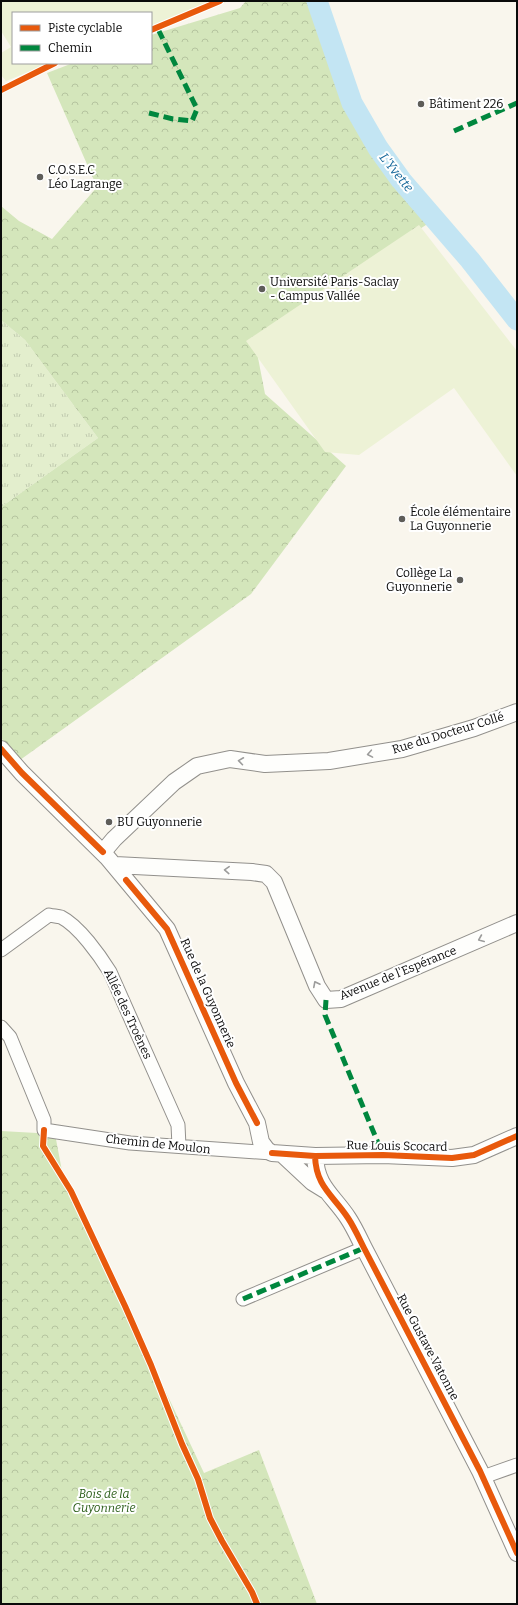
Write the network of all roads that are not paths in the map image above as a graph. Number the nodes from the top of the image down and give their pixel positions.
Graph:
1 (517, 712) edge
2 (1, 749) edge
3 (103, 852) junction
4 (115, 865) junction
5 (517, 923) edge
6 (1, 950) edge
7 (1, 1027) edge
8 (258, 1130) junction
9 (517, 1136) edge
10 (179, 1146) junction
11 (250, 1152) junction
12 (282, 1154) junction
13 (315, 1156) junction
14 (326, 1191) junction
15 (364, 1248) junction
16 (243, 1299) dead end
17 (517, 1465) edge
18 (483, 1477) junction
19 (517, 1553) edge

1 -> 3 street, Rue du Docteur Collé
2 - 3 street, Rue de la Guyonnerie
3 - 4 street, Rue de la Guyonnerie
5 -> 4 street, Avenue de l'Espérance
4 - 8 street, Rue de la Guyonnerie
6 - 10 street, Allée des Troènes
7 - 10 street, Chemin de Moulon
8 - 11 street
8 - 12 street, Rue de la Guyonnerie
9 - 13 street, Rue Louis Scocard
10 - 11 street, Chemin de Moulon
11 - 12 street, Chemin de Moulon
12 - 13 street, Rue Louis Scocard
12 - 14 street, Rue Gustave Vatonne
13 - 14 street, Rue Gustave Vatonne
14 - 15 street, Rue Gustave Vatonne
15 - 16 street
15 - 18 street, Rue Gustave Vatonne
17 - 18 street
18 - 19 street, Rue Gustave Vatonne

